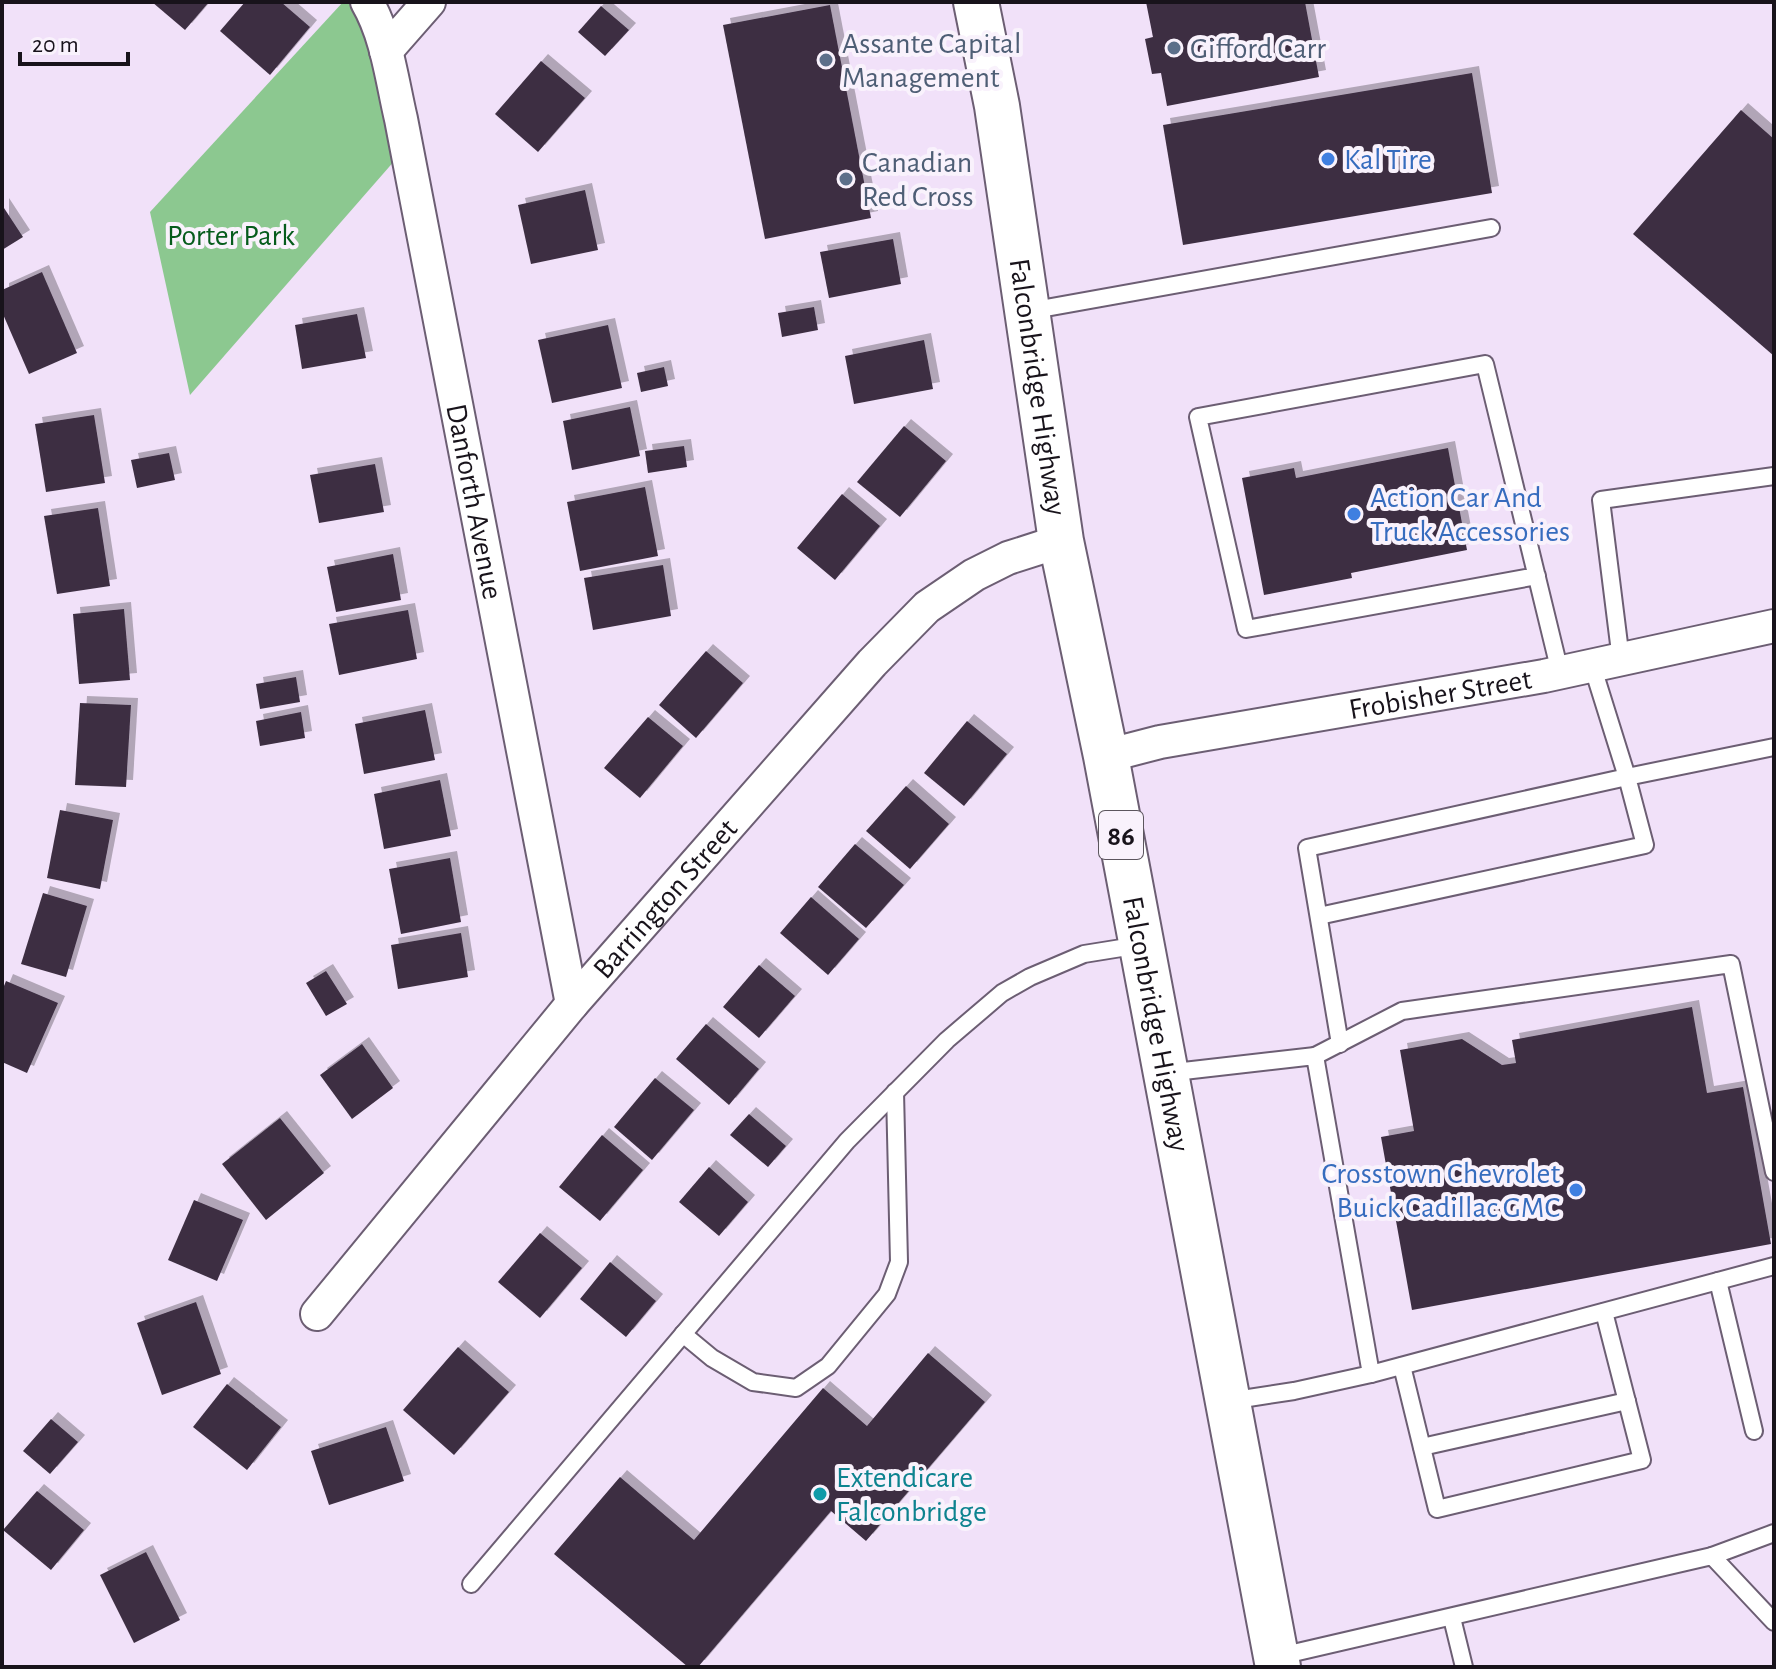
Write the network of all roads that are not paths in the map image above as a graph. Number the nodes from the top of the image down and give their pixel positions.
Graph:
1 (367, 2) edge
2 (429, 2) edge
3 (976, 2) edge
4 (386, 51) junction
5 (1491, 228) dead end
6 (1027, 311) junction
7 (1774, 476) edge
8 (1061, 541) junction
9 (1537, 576) junction
10 (1774, 626) edge
11 (1606, 662) junction
12 (1560, 672) junction
13 (1774, 747) edge
14 (1106, 756) junction
15 (1627, 777) junction
16 (1319, 916) junction
17 (1142, 944) junction
18 (572, 1004) junction
19 (1340, 1044) junction
20 (1315, 1056) junction
21 (1166, 1073) junction
22 (895, 1092) junction
23 (1774, 1172) edge
24 (1774, 1266) edge
25 (1718, 1281) junction
26 (1604, 1312) junction
27 (317, 1314) dead end
28 (683, 1334) junction
29 (1402, 1366) junction
30 (1371, 1374) junction
31 (1228, 1401) junction
32 (1627, 1401) junction
33 (1754, 1431) dead end
34 (1422, 1447) junction
35 (1774, 1533) edge
36 (1712, 1556) junction
37 (471, 1584) dead end
38 (1452, 1618) junction
39 (1774, 1622) edge
40 (1277, 1662) edge
41 (1464, 1667) edge

1 - 4 street, Danforth Avenue
2 - 4 street
3 - 6 main road, Falconbridge Highway / 86
4 - 18 street, Danforth Avenue
5 - 6 lane
6 - 8 main road, Falconbridge Highway / 86
7 - 11 lane
8 - 14 main road, Falconbridge Highway / 86
8 - 18 street, Barrington Street
9 - 9 lane
9 - 12 lane
10 - 11 street, Frobisher Street
11 - 12 street, Frobisher Street
11 - 15 lane
12 - 14 street, Frobisher Street
13 - 15 lane
14 - 17 main road, Falconbridge Highway / 86
15 - 16 lane
15 - 16 lane
16 - 19 lane
17 - 21 main road, Falconbridge Highway / 86
17 - 22 lane
18 - 27 street, Barrington Street
19 - 20 lane
19 - 23 lane
20 - 21 lane
20 - 30 lane
21 - 31 main road, Falconbridge Highway / 86
22 - 28 lane
22 - 28 lane
24 - 25 lane
25 - 26 lane
25 - 33 lane
26 - 29 lane
26 - 32 lane
28 - 37 lane
29 - 30 lane
29 - 34 lane
30 - 31 lane
31 - 40 main road, Falconbridge Highway / 86
32 - 34 lane
32 - 34 lane
35 - 36 lane
36 - 38 lane
36 - 39 lane
38 - 40 lane
38 - 41 lane

